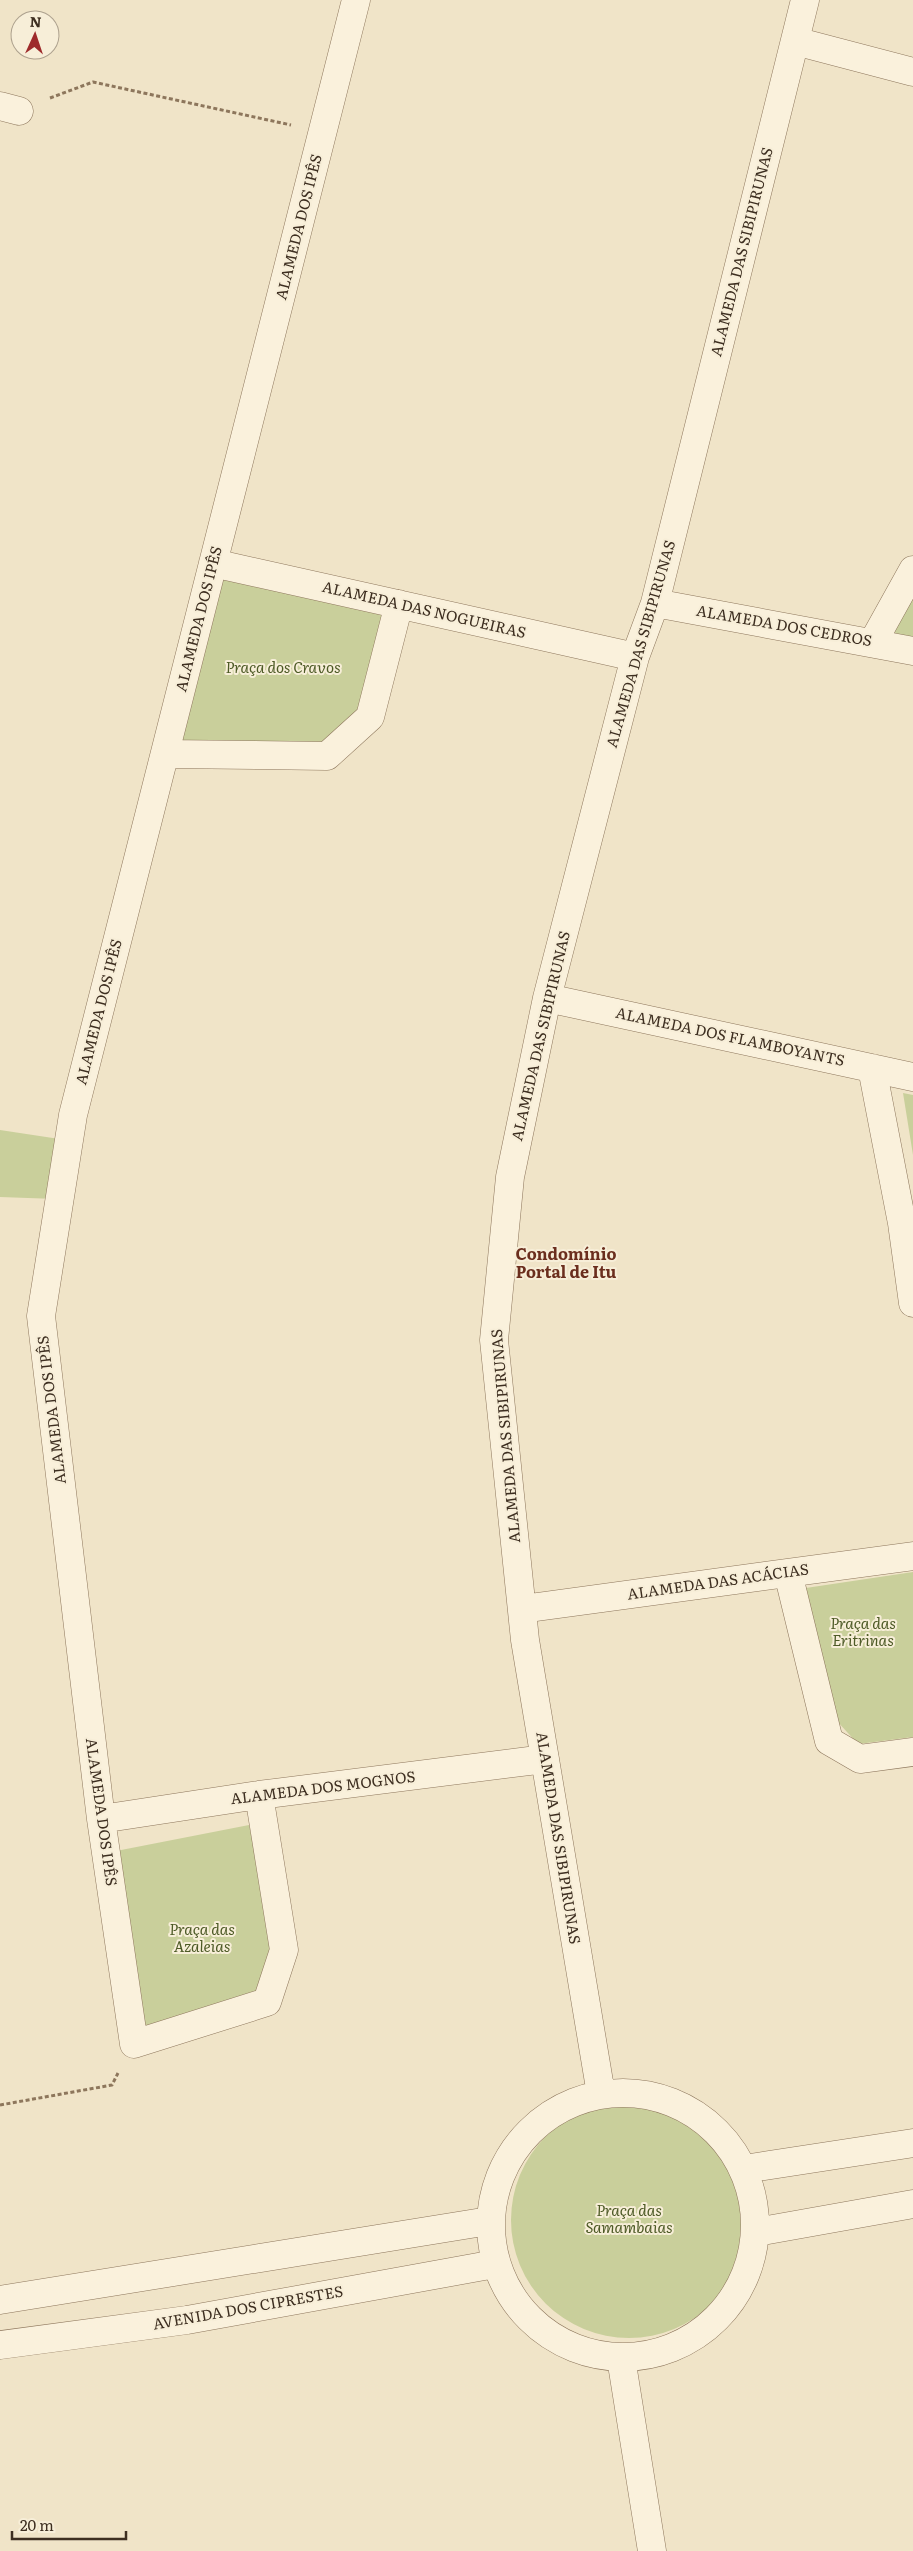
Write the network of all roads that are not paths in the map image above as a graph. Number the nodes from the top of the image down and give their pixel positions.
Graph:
1 (356, 0) edge
2 (806, 0) edge
3 (795, 41) junction
4 (913, 72) edge
5 (213, 563) junction
6 (913, 570) edge
7 (656, 603) junction
8 (399, 604) junction
9 (873, 642) junction
10 (913, 651) edge
11 (635, 657) junction
12 (165, 754) junction
13 (546, 998) junction
14 (872, 1068) junction
15 (913, 1076) edge
16 (907, 1222) edge
17 (913, 1303) edge
18 (913, 1556) edge
19 (788, 1573) junction
20 (522, 1608) junction
21 (913, 1752) edge
22 (545, 1759) junction
23 (258, 1795) junction
24 (101, 1819) junction
25 (600, 2094) junction
26 (913, 2143) edge
27 (744, 2169) junction
28 (913, 2204) edge
29 (489, 2221) junction
30 (756, 2232) junction
31 (495, 2264) junction
32 (0, 2300) edge
33 (0, 2345) edge
34 (621, 2358) junction
35 (652, 2551) edge

1 - 5 street, ALAMEDA DOS IPÊS
2 - 3 street, ALAMEDA DAS SIBIPIRUNAS
3 - 4 street
3 - 7 street, ALAMEDA DAS SIBIPIRUNAS
5 - 8 street, ALAMEDA DAS NOGUEIRAS
5 - 12 street, ALAMEDA DOS IPÊS
6 - 9 street
7 - 9 street, ALAMEDA DOS CEDROS
7 - 11 street, ALAMEDA DAS SIBIPIRUNAS
8 - 11 street, ALAMEDA DAS NOGUEIRAS
8 - 12 street
9 - 10 street, ALAMEDA DOS CEDROS
11 - 13 street, ALAMEDA DAS SIBIPIRUNAS
12 - 24 street, ALAMEDA DOS IPÊS
13 - 14 street, ALAMEDA DOS FLAMBOYANTS
13 - 20 street, ALAMEDA DAS SIBIPIRUNAS
14 - 15 street, ALAMEDA DOS FLAMBOYANTS
14 - 16 street
16 - 17 street
18 - 19 street, ALAMEDA DAS ACÁCIAS
19 - 20 street, ALAMEDA DAS ACÁCIAS
19 - 21 street
20 - 22 street, ALAMEDA DAS SIBIPIRUNAS
22 - 23 street, ALAMEDA DOS MOGNOS
22 - 25 street, ALAMEDA DAS SIBIPIRUNAS
23 - 24 street, ALAMEDA DOS MOGNOS
23 - 24 street, ALAMEDA DOS IPÊS
25 - 27 street
25 - 29 street
26 - 27 street
27 - 30 street
28 - 30 street
29 - 31 street
29 - 32 street
30 - 34 street
31 - 33 street, AVENIDA DOS CIPRESTES
31 - 34 street
34 - 35 street

